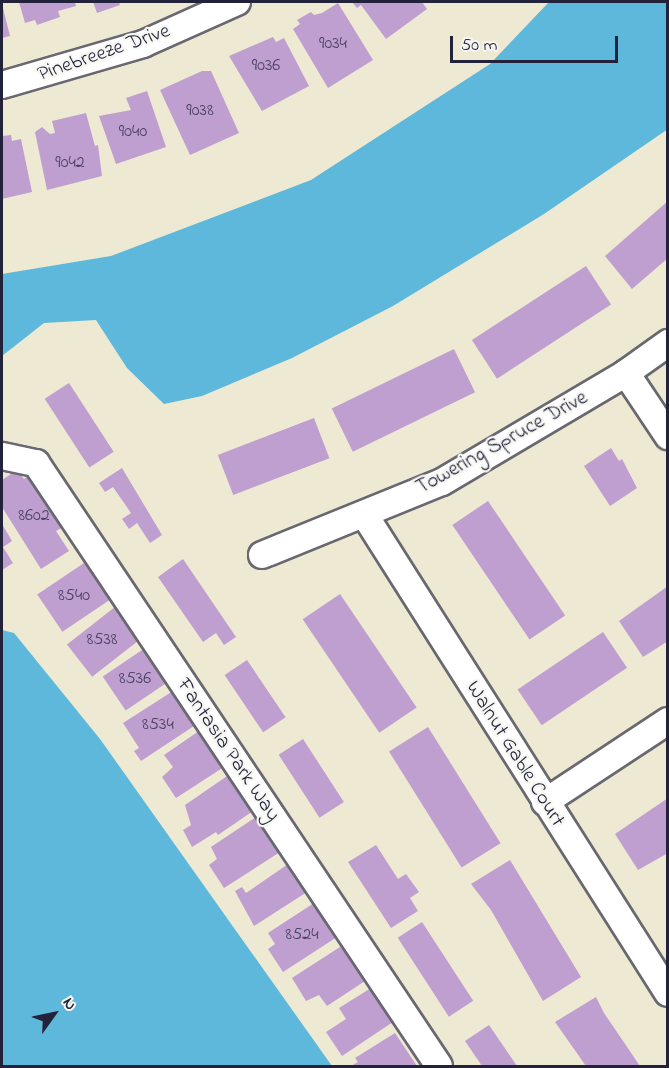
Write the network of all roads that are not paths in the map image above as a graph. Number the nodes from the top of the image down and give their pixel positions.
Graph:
1 (237, 2) edge
2 (2, 85) edge
3 (668, 343) edge
4 (626, 373) junction
5 (668, 436) edge
6 (2, 456) edge
7 (364, 514) junction
8 (262, 555) dead end
9 (668, 721) edge
10 (545, 802) junction
11 (668, 993) edge
12 (440, 1066) edge

1 - 2 street, Pinebreeze Drive
3 - 4 street, Towering Spruce Drive
4 - 5 street
4 - 7 street, Towering Spruce Drive
6 - 12 street, Fantasia Park Way
7 - 8 street, Towering Spruce Drive
7 - 10 street, Walnut Gable Court
9 - 10 street
10 - 11 street, Walnut Gable Court

